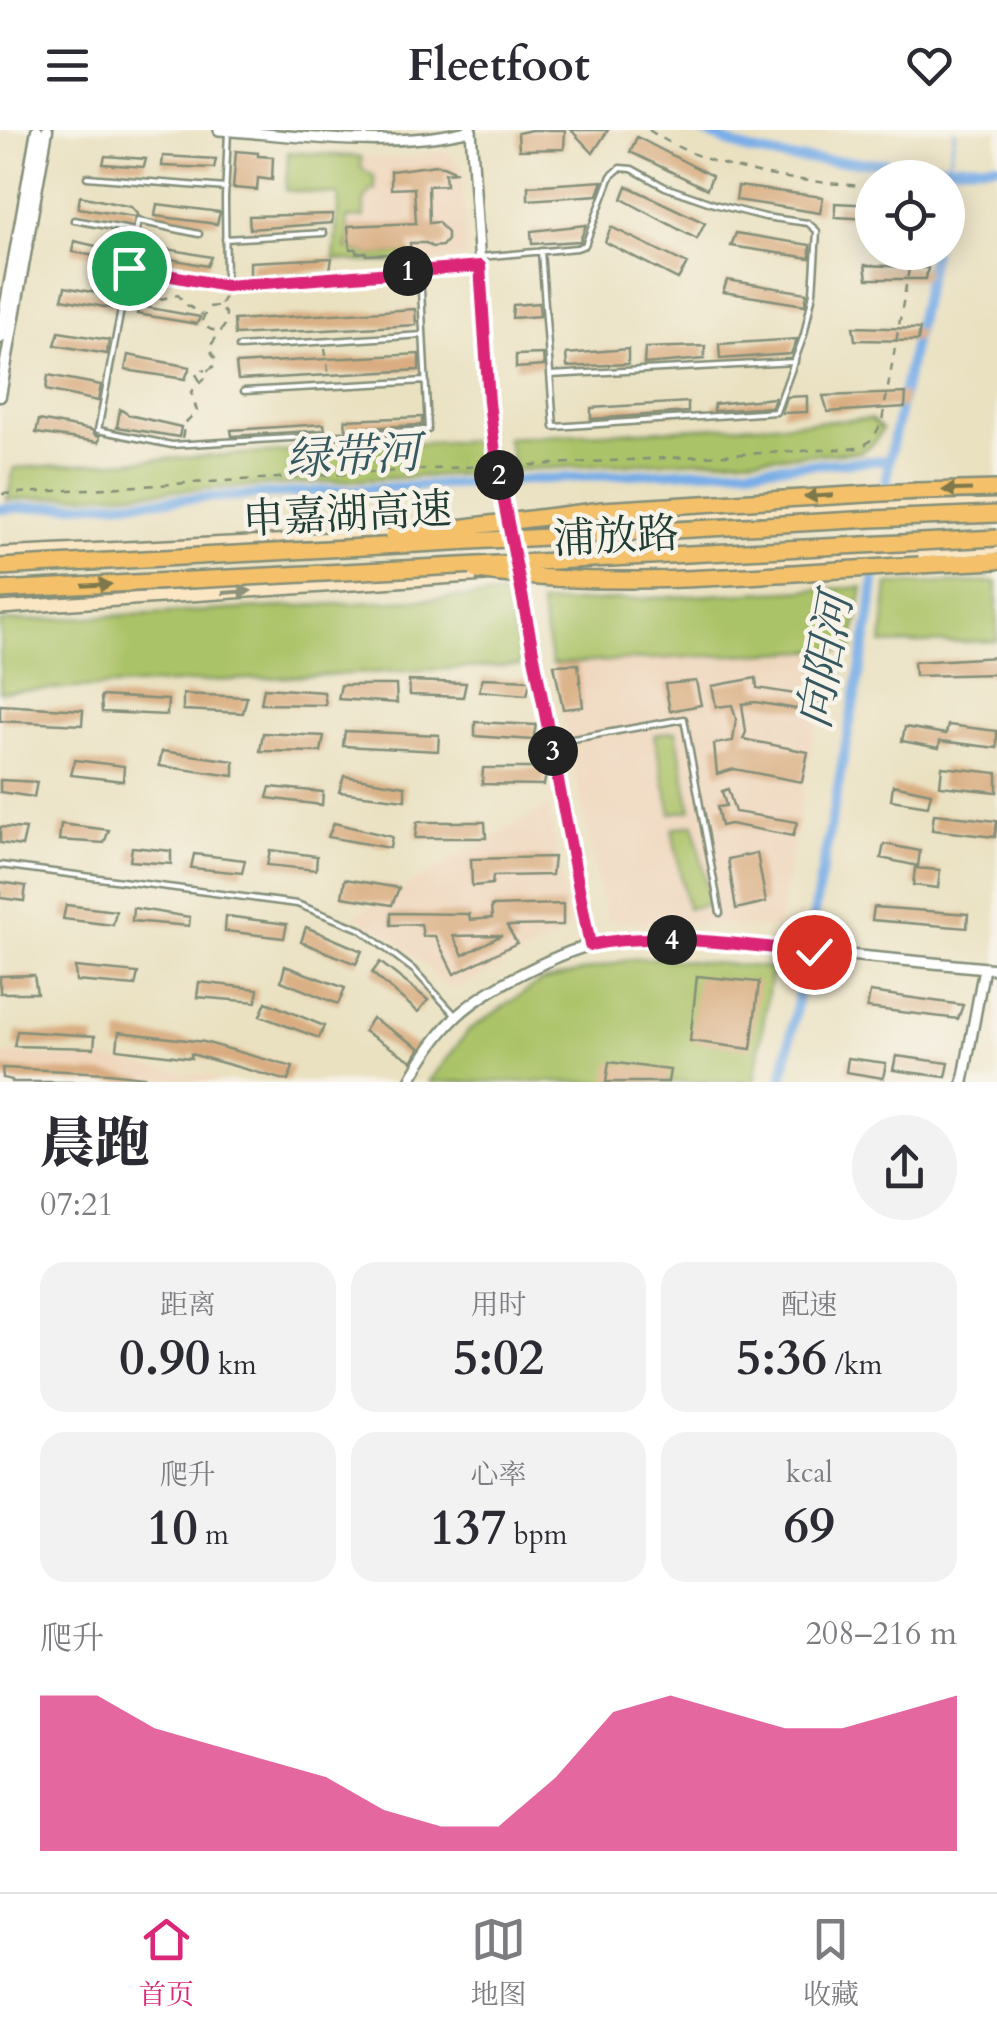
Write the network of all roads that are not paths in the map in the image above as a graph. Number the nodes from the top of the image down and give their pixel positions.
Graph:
1 (37, 130) edge
2 (47, 130) edge
3 (223, 130) edge
4 (471, 130) edge
5 (366, 135) edge
6 (87, 177) dead end
7 (226, 188) junction
8 (74, 220) dead end
9 (136, 231) junction
10 (324, 233) dead end
11 (198, 234) dead end
12 (225, 239) junction
13 (542, 251) junction
14 (480, 261) junction
15 (129, 268) junction
16 (420, 270) junction
17 (228, 286) junction
18 (424, 334) junction
19 (0, 338) edge
20 (239, 347) dead end
21 (795, 362) junction
22 (550, 375) junction
23 (426, 382) junction
24 (244, 391) dead end
25 (0, 396) edge
26 (997, 488) edge
27 (997, 505) edge
28 (997, 514) edge
29 (509, 529) junction
30 (997, 538) edge
31 (997, 548) edge
32 (325, 549) junction
33 (0, 554) edge
34 (997, 562) edge
35 (438, 566) junction
36 (0, 567) edge
37 (518, 573) junction
38 (0, 590) edge
39 (0, 608) edge
40 (552, 743) junction
41 (0, 865) edge
42 (720, 913) dead end
43 (590, 945) junction
44 (984, 968) junction
45 (997, 969) edge
46 (456, 1016) junction
47 (409, 1082) edge
48 (963, 1082) edge

1 - 19 street
2 - 25 street
3 - 5 street
3 - 7 lane
4 - 5 street
4 - 14 street
6 - 7 lane
7 - 12 lane
8 - 9 lane
9 - 11 lane
9 - 15 lane
10 - 12 lane
12 - 17 lane
13 - 14 lane
13 - 21 lane
13 - 22 lane
14 - 16 lane
14 - 29 street
15 - 17 lane
15 - 23 lane
16 - 17 lane
16 - 18 lane
18 - 20 lane
18 - 23 lane
21 - 22 lane
21 - 22 lane
23 - 24 lane
26 -> 32 highway, bridge
27 - 29 main road
28 - 32 highway, 申嘉湖高速, bridge
29 - 33 main road
29 - 37 street
30 - 35 highway, 申嘉湖高速, bridge
31 - 37 main road, 浦放路
32 - 36 highway, 申嘉湖高速, bridge
34 - 35 highway, bridge
38 -> 35 highway, 申嘉湖高速, bridge
39 -> 37 main road, 浦放路
37 - 40 street
40 - 42 lane
40 - 43 street
41 - 46 lane
43 - 44 street
43 - 46 street
44 - 45 street
44 - 48 street
46 - 47 street

